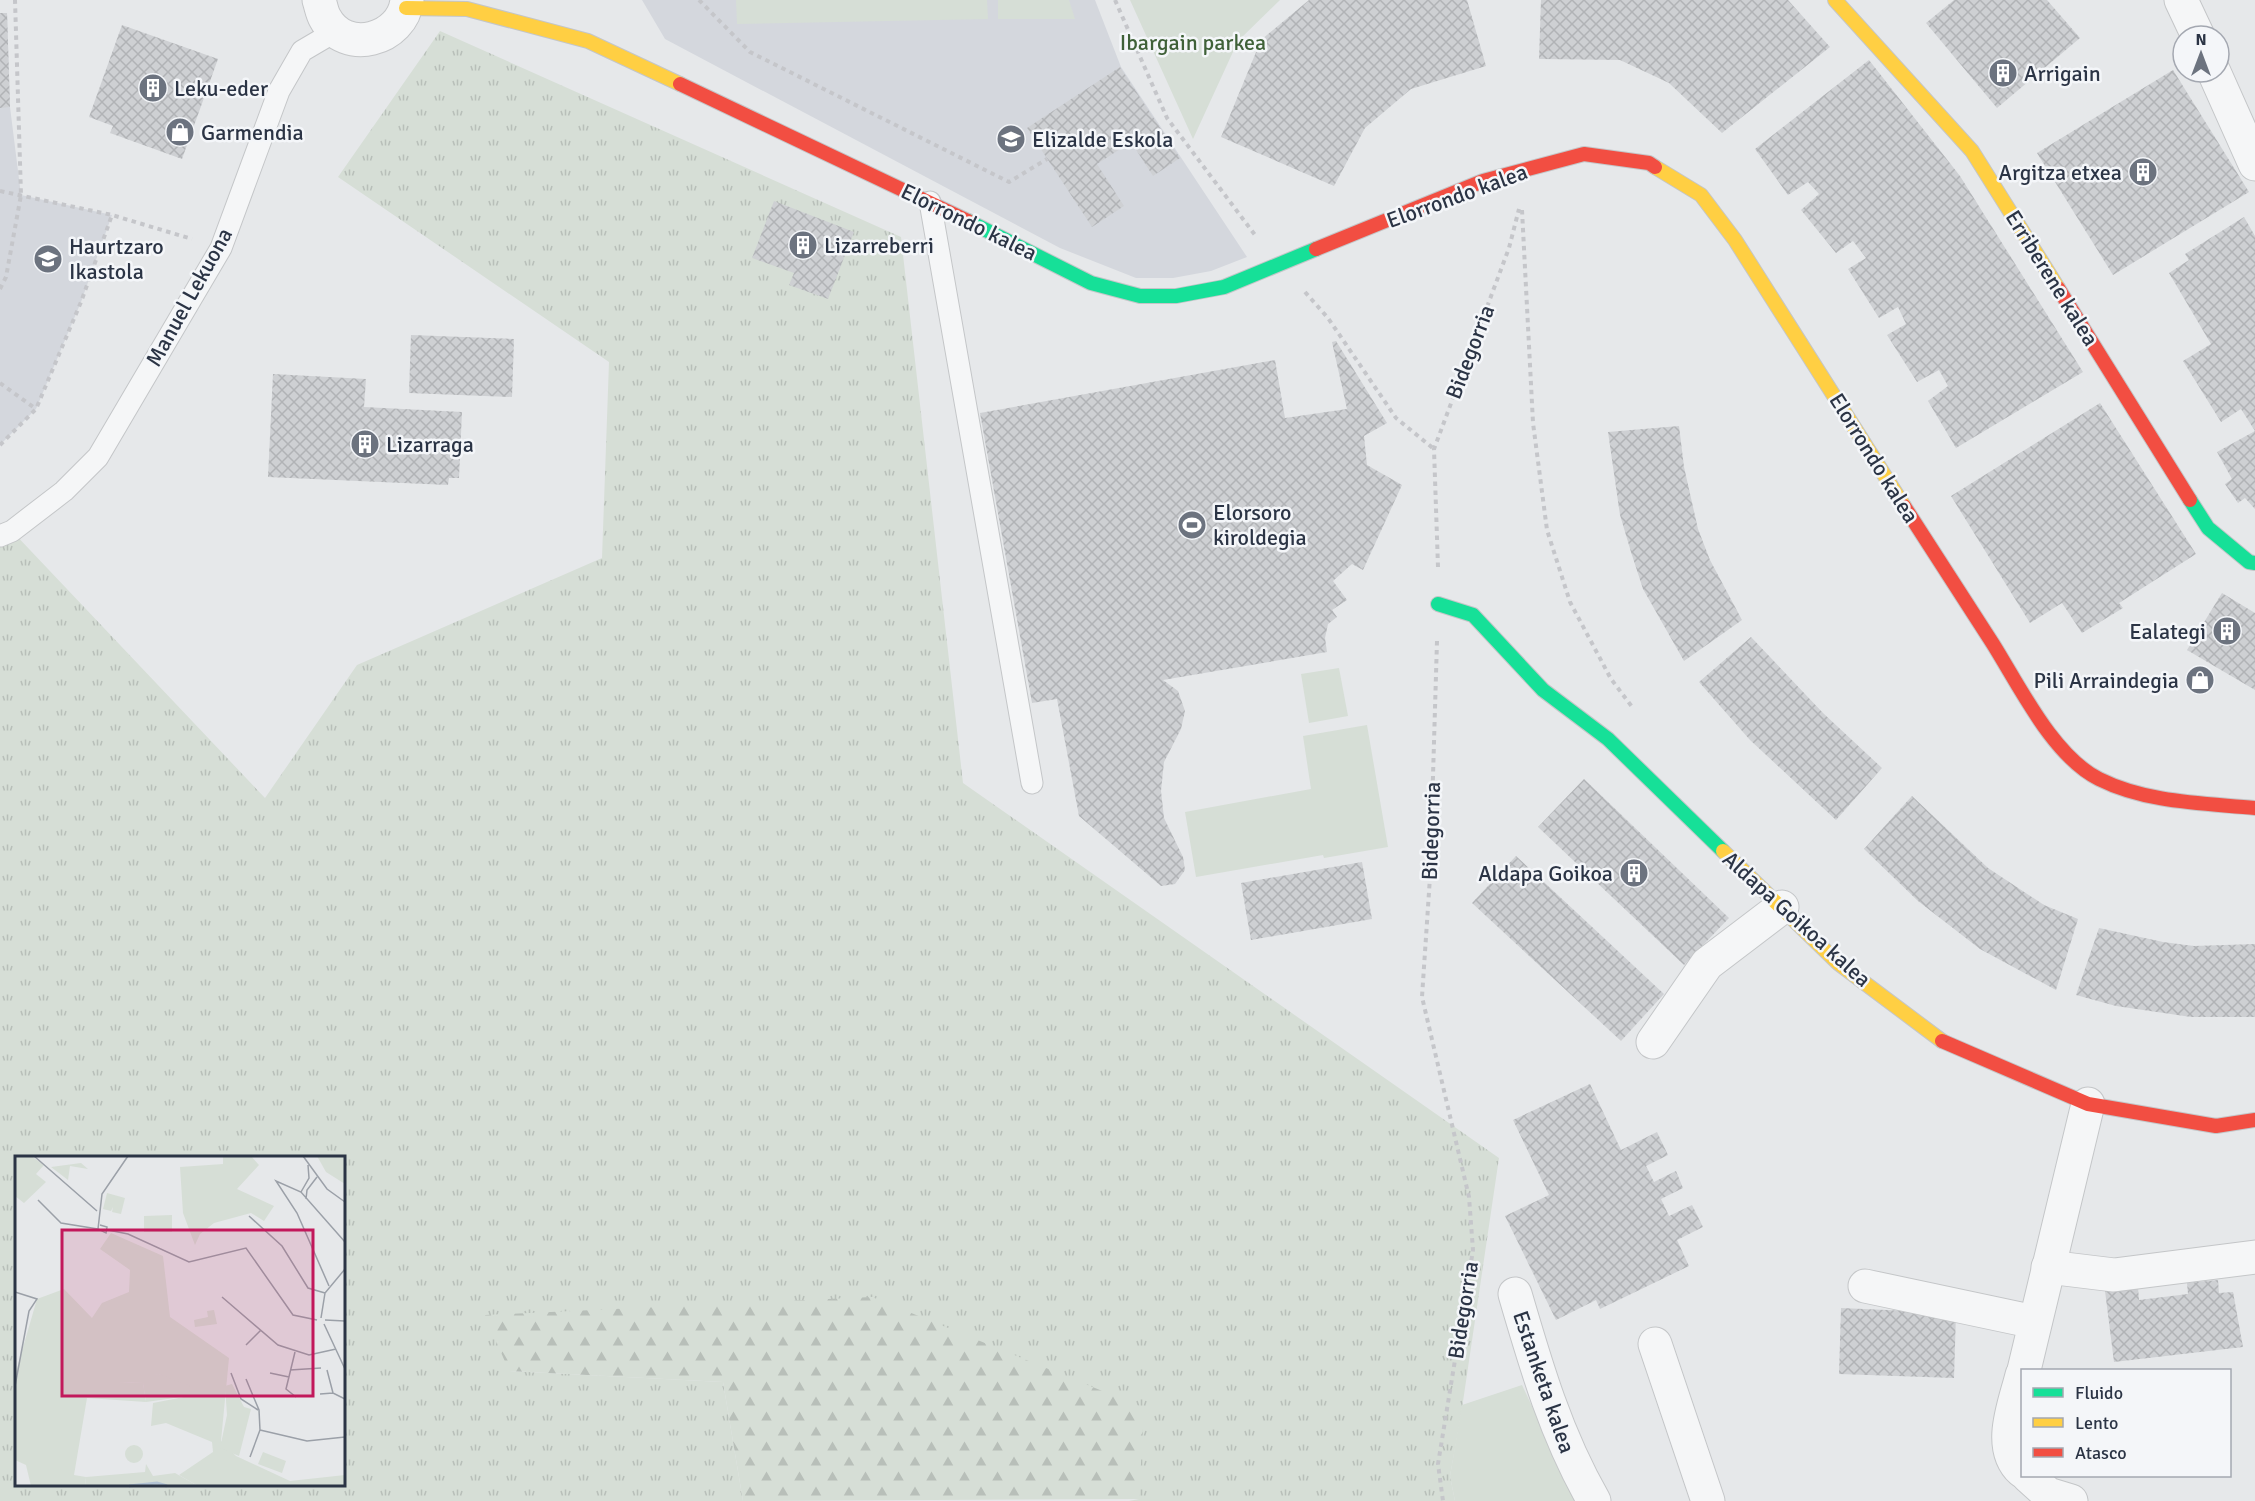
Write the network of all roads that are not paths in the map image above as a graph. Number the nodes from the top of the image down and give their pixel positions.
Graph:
1 (319, 0) edge
2 (1835, 0) edge
3 (407, 4) edge
4 (336, 31) junction
5 (2219, 84) edge
6 (2255, 164) edge
7 (930, 202) junction
8 (0, 536) edge
9 (2255, 563) edge
10 (1437, 604) road end
11 (1032, 783) dead end
12 (2255, 808) edge
13 (1782, 907) junction
14 (1653, 1042) dead end
15 (2088, 1104) junction
16 (2255, 1120) edge
17 (2255, 1257) edge
18 (2048, 1267) junction
19 (1865, 1286) dead end
20 (1515, 1294) dead end
21 (2035, 1322) junction
22 (1655, 1344) dead end
23 (2024, 1369) edge
24 (2021, 1381) edge
25 (2021, 1470) edge
26 (2029, 1477) edge
27 (1594, 1501) edge
28 (1708, 1501) edge
29 (2071, 1501) edge

1 - 4 street
2 - 9 street, Erriberene kalea
3 - 4 street
3 - 7 street, Elorrondo kalea
4 - 8 lane, Manuel Lekuona
5 - 6 street
7 - 11 lane
7 - 12 street, Elorrondo kalea
10 - 13 street, Aldapa Goikoa kalea
13 - 14 street
13 - 15 street, Aldapa Goikoa kalea
15 - 16 street, Aldapa Goikoa kalea
15 - 18 street
17 - 18 street
18 - 21 street
19 - 21 street
20 - 27 street, Estanketa kalea
21 - 23 street
22 - 28 street
24 - 25 street
26 - 29 street

